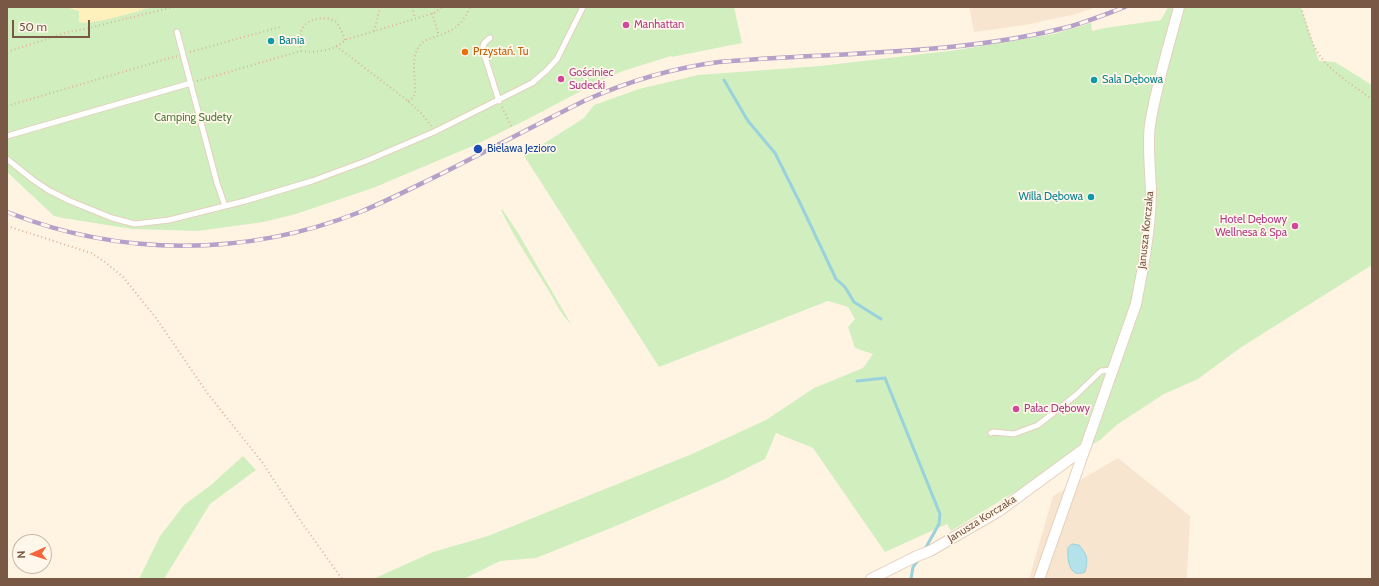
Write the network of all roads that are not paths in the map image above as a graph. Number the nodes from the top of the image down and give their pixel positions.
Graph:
1 (583, 7) edge
2 (1179, 7) edge
3 (177, 32) dead end
4 (490, 38) dead end
5 (191, 83) junction
6 (499, 100) junction
7 (7, 136) edge
8 (7, 159) edge
9 (225, 206) junction
10 (1114, 369) junction
11 (991, 433) dead end
12 (1085, 448) junction
13 (1057, 469) junction
14 (1077, 471) junction
15 (872, 579) edge
16 (1039, 579) edge

1 - 6 lane
2 - 10 street, Janusza Korczaka
3 - 5 lane
4 - 6 lane
5 - 7 lane
5 - 9 lane
6 - 9 lane
8 - 9 lane
10 - 11 lane
10 - 12 street, Janusza Korczaka
12 - 13 street, Janusza Korczaka
12 - 14 street, Janusza Korczaka
13 - 14 street
13 - 15 street, Janusza Korczaka
14 - 16 street, Janusza Korczaka

